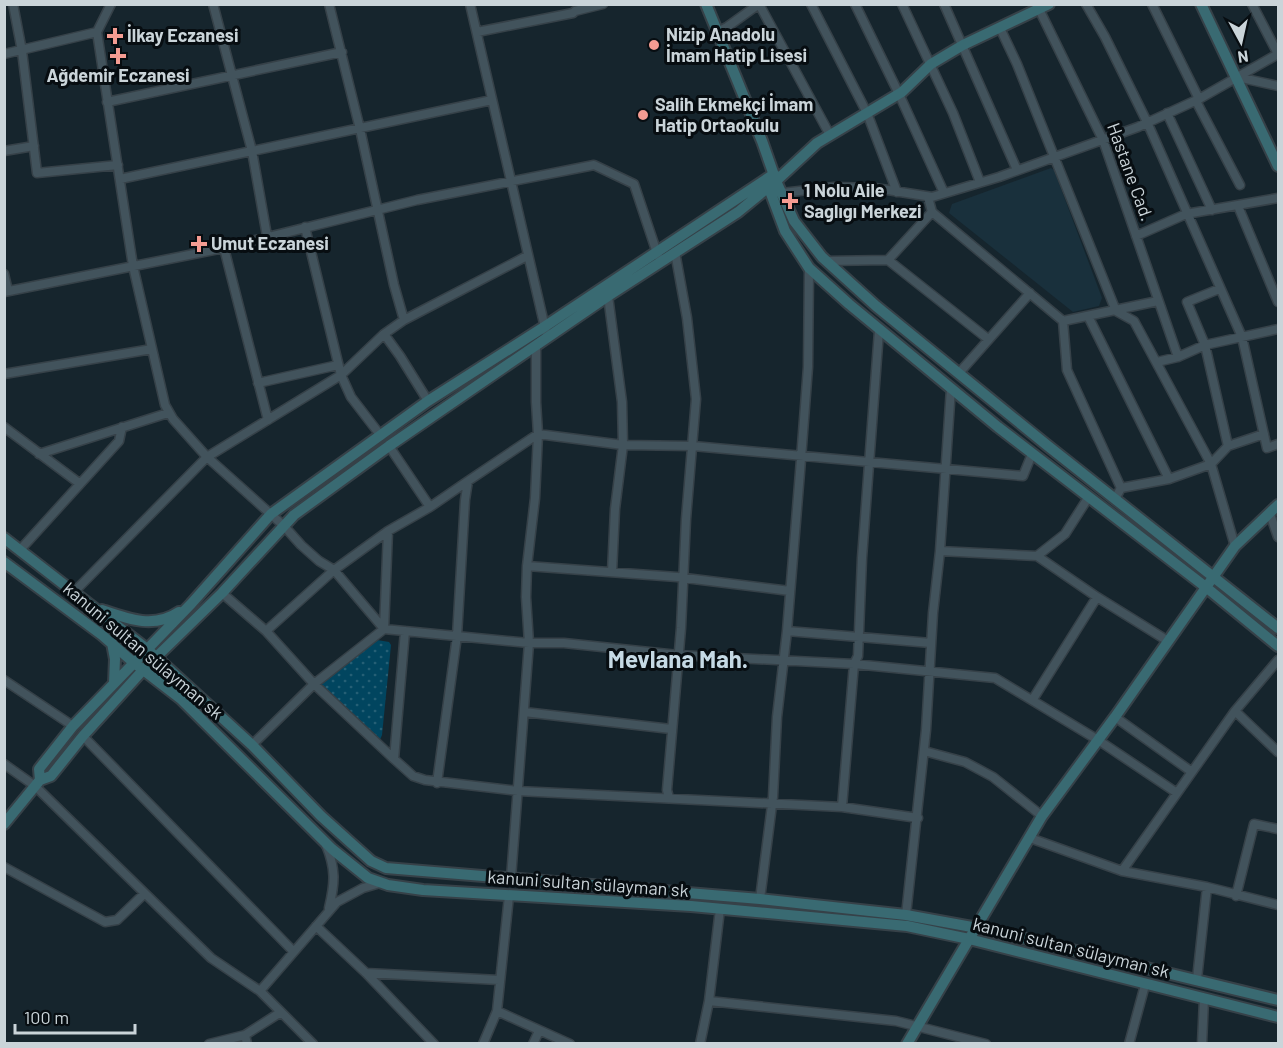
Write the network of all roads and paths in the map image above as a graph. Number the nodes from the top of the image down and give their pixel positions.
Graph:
1 (13, 4) edge
2 (111, 4) edge
3 (213, 4) edge
4 (329, 4) edge
5 (470, 4) edge
6 (603, 4) edge
7 (706, 4) edge
8 (759, 4) edge
9 (811, 4) edge
10 (855, 4) edge
11 (902, 4) edge
12 (944, 4) edge
13 (1086, 4) edge
14 (1152, 4) edge
15 (1201, 4) edge
16 (1252, 4) edge
17 (1042, 6) edge
18 (575, 8) edge
19 (1000, 28) junction
20 (96, 32) junction
21 (477, 32) junction
22 (717, 32) junction
23 (963, 45) junction
24 (22, 51) junction
25 (342, 52) junction
26 (4, 54) edge
27 (1278, 54) edge
28 (931, 64) junction
29 (234, 76) junction
30 (1237, 77) junction
31 (1278, 86) edge
32 (900, 94) junction
33 (492, 100) junction
34 (1197, 100) junction
35 (106, 102) junction
36 (867, 113) junction
37 (1167, 113) junction
38 (1147, 122) junction
39 (360, 129) junction
40 (830, 135) junction
41 (1103, 140) junction
42 (34, 146) junction
43 (4, 151) edge
44 (252, 151) junction
45 (1053, 156) junction
46 (118, 165) junction
47 (1278, 166) edge
48 (1017, 170) junction
49 (120, 179) junction
50 (771, 181) junction
51 (980, 182) junction
52 (511, 183) junction
53 (1240, 185) dead end
54 (897, 192) junction
55 (782, 193) junction
56 (944, 193) junction
57 (928, 197) junction
58 (1278, 198) edge
59 (1238, 206) junction
60 (378, 210) junction
61 (1212, 210) junction
62 (932, 212) junction
63 (1186, 214) junction
64 (305, 227) junction
65 (267, 236) junction
66 (1136, 236) junction
67 (224, 248) junction
68 (675, 252) junction
69 (527, 256) junction
70 (659, 257) junction
71 (888, 260) junction
72 (826, 261) junction
73 (133, 266) junction
74 (809, 268) junction
75 (4, 274) edge
76 (1219, 289) junction
77 (6, 291) edge
78 (1030, 293) junction
79 (608, 296) junction
80 (1158, 302) junction
81 (1278, 302) edge
82 (1116, 311) junction
83 (1088, 316) junction
84 (404, 320) junction
85 (1063, 321) junction
86 (1278, 329) edge
87 (879, 331) junction
88 (546, 332) junction
89 (384, 334) junction
90 (1242, 337) junction
91 (988, 339) junction
92 (1205, 345) junction
93 (536, 346) junction
94 (152, 349) junction
95 (1178, 357) junction
96 (1157, 362) junction
97 (338, 365) junction
98 (959, 374) junction
99 (4, 375) edge
100 (341, 375) junction
101 (258, 383) junction
102 (951, 388) junction
103 (428, 401) junction
104 (168, 413) junction
105 (268, 420) junction
106 (4, 427) edge
107 (122, 428) junction
108 (538, 434) junction
109 (1264, 434) junction
110 (381, 436) junction
111 (1278, 444) edge
112 (623, 445) junction
113 (389, 446) junction
114 (693, 446) junction
115 (1228, 446) junction
116 (39, 454) junction
117 (1032, 454) junction
118 (801, 456) junction
119 (207, 458) junction
120 (869, 462) junction
121 (1211, 464) junction
122 (945, 470) junction
123 (1169, 479) junction
124 (468, 481) junction
125 (79, 483) junction
126 (1121, 488) junction
127 (1088, 498) junction
128 (1115, 499) junction
129 (1278, 505) edge
130 (430, 507) junction
131 (271, 514) junction
132 (1270, 514) junction
133 (284, 526) junction
134 (388, 531) junction
135 (1278, 537) edge
136 (4, 538) edge
137 (1235, 546) junction
138 (20, 549) junction
139 (940, 551) junction
140 (1037, 556) junction
141 (4, 562) edge
142 (527, 566) junction
143 (334, 570) junction
144 (612, 572) junction
145 (1212, 577) junction
146 (683, 578) junction
147 (1207, 588) junction
148 (790, 591) junction
149 (74, 592) junction
150 (222, 593) junction
151 (1097, 597) junction
152 (191, 604) junction
153 (90, 605) junction
154 (1278, 628) edge
155 (384, 629) junction
156 (266, 631) junction
157 (405, 631) junction
158 (787, 631) junction
159 (457, 636) junction
160 (858, 637) junction
161 (1168, 642) junction
162 (112, 643) junction
163 (529, 643) junction
164 (931, 643) junction
165 (1278, 646) edge
166 (147, 649) junction
167 (678, 655) junction
168 (156, 657) junction
169 (1278, 660) edge
170 (783, 661) junction
171 (133, 662) junction
172 (854, 664) junction
173 (143, 670) junction
174 (929, 671) junction
175 (4, 680) edge
176 (114, 683) junction
177 (314, 684) junction
178 (1033, 699) junction
179 (1235, 711) junction
180 (524, 712) junction
181 (1115, 717) junction
182 (73, 726) junction
183 (671, 729) junction
184 (83, 736) junction
185 (1098, 740) junction
186 (252, 745) junction
187 (924, 751) junction
188 (1278, 752) edge
189 (394, 759) junction
190 (4, 764) edge
191 (1192, 772) junction
192 (38, 783) junction
193 (437, 783) junction
194 (518, 791) junction
195 (1177, 793) junction
196 (669, 798) junction
197 (771, 803) junction
198 (842, 807) junction
199 (1042, 816) junction
200 (918, 818) junction
201 (4, 824) edge
202 (1278, 829) edge
203 (1030, 838) junction
204 (325, 841) junction
205 (4, 867) edge
206 (1122, 871) junction
207 (511, 878) junction
208 (380, 883) junction
209 (1207, 887) junction
210 (144, 894) junction
211 (509, 896) junction
212 (1236, 896) junction
213 (760, 899) junction
214 (1278, 905) edge
215 (720, 909) junction
216 (329, 911) junction
217 (906, 915) junction
218 (316, 926) junction
219 (976, 927) junction
220 (969, 939) junction
221 (293, 951) junction
222 (366, 973) junction
223 (1197, 979) junction
224 (499, 980) junction
225 (1145, 985) junction
226 (260, 992) junction
227 (1204, 999) junction
228 (1278, 1000) edge
229 (709, 1001) junction
230 (497, 1011) junction
231 (280, 1012) junction
232 (1278, 1017) edge
233 (918, 1026) junction
234 (539, 1031) junction
235 (246, 1039) edge
236 (209, 1044) edge
237 (313, 1044) edge
238 (434, 1044) edge
239 (483, 1044) edge
240 (533, 1044) edge
241 (570, 1044) edge
242 (700, 1044) edge
243 (907, 1044) edge
244 (986, 1044) edge
245 (1129, 1044) edge
246 (1202, 1044) edge

1 - 24 street
2 - 20 street
3 - 29 street
4 - 25 street
5 - 21 street
6 - 18 street
7 - 22 street
8 - 22 street
8 - 40 street
9 - 36 street
10 - 32 street
11 - 28 street
12 - 23 street
13 - 38 street
14 - 34 street
15 - 30 street
16 - 27 street
17 - 19 street
17 - 41 street, Hastane Cad.
18 - 21 street
19 - 23 street
19 - 45 street
20 - 24 street
20 - 35 street
21 - 33 street
22 - 50 street
23 - 28 street
23 - 48 street
24 - 26 street
24 - 42 street
25 - 29 street
25 - 39 street
27 - 30 street
28 - 32 street
28 - 51 street
29 - 35 street
29 - 44 street
30 - 31 street
30 - 34 street
30 - 47 street
32 - 36 street
32 - 56 street
33 - 39 street
33 - 52 street
34 - 37 street
34 - 53 street
35 - 46 street
36 - 40 street
36 - 54 street
37 - 38 street
37 - 61 street
38 - 41 street
38 - 63 street
39 - 44 street
39 - 60 street
40 - 50 street
41 - 45 street
41 - 66 street, Hastane Cad.
42 - 43 street
42 - 46 street
44 - 49 street
44 - 65 street
45 - 48 street
45 - 82 street
46 - 49 street
48 - 51 street
49 - 73 street
50 - 55 street
50 - 68 street
50 - 70 street
50 - 74 street
51 - 56 street
52 - 60 street
52 - 69 street
52 - 70 street
54 - 55 street
54 - 57 street
55 - 72 street
56 - 57 street
57 - 62 street
58 - 59 street
59 - 61 street
59 - 81 street
60 - 64 street
60 - 84 street
61 - 63 street
62 - 71 street
62 - 78 street
63 - 66 street
63 - 76 street
64 - 65 street
64 - 97 street
65 - 67 street
66 - 80 street, Hastane Cad.
67 - 73 street
67 - 101 street
68 - 70 street
68 - 114 street
69 - 84 street
69 - 88 street
70 - 79 street
70 - 88 street
71 - 72 street
71 - 91 street
72 - 98 street
73 - 77 street
73 - 94 street
74 - 87 street
74 - 118 street
75 - 77 street
76 - 90 street
76 - 92 street
78 - 85 street
78 - 91 street
79 - 88 street
79 - 112 street
80 - 82 street
80 - 95 street, Hastane Cad.
82 - 83 street
82 - 96 street
83 - 85 street
83 - 123 street
84 - 89 street
85 - 126 street
86 - 90 street
87 - 102 street
87 - 120 street
88 - 93 street
88 - 103 street
89 - 100 street
89 - 103 street
90 - 92 street
90 - 109 street
91 - 98 street
92 - 95 street
92 - 115 street
93 - 108 street
93 - 113 street
94 - 99 street
94 - 104 street
95 - 96 street
96 - 121 street
97 - 100 street
97 - 101 street
98 - 128 street
100 - 105 street
100 - 110 street
101 - 105 street
102 - 117 street
102 - 122 street
103 - 110 street
104 - 107 street
104 - 119 street
105 - 119 street
106 - 116 street
107 - 116 street
107 - 125 street
108 - 112 street
108 - 124 street
108 - 142 street
109 - 111 street
109 - 115 street
110 - 131 street
112 - 114 street
112 - 144 street
113 - 130 street
113 - 133 street
114 - 118 street
114 - 146 street
115 - 121 street
116 - 125 street
117 - 122 street
117 - 127 street
118 - 120 street
118 - 148 street
119 - 131 street
119 - 149 street
120 - 122 street
120 - 160 street
121 - 123 street
121 - 137 street
122 - 139 street
123 - 126 street
124 - 130 street
124 - 159 street
125 - 138 street
126 - 128 street
127 - 140 street
127 - 147 street
128 - 145 street
129 - 132 street
130 - 134 street
131 - 133 street
131 - 152 street
132 - 135 street
132 - 137 street
133 - 143 street
133 - 150 street
134 - 143 street
134 - 155 street
136 - 138 street
137 - 145 street
138 - 149 street
139 - 140 street
139 - 164 street
140 - 151 street
141 - 162 street, kanuni sultan sülayman sk
142 - 144 street
142 - 163 street
143 - 155 street
143 - 156 street
144 - 146 street
145 - 147 street
145 - 154 street
146 - 148 street
146 - 167 street
147 - 161 street
147 - 165 street
148 - 158 street
149 - 153 street
150 - 156 street
150 - 168 street
151 - 161 street
151 - 178 street
152 - 153 street
152 - 166 street
153 - 166 street
155 - 157 street
155 - 177 street
156 - 177 street
157 - 159 street
157 - 189 street
158 - 160 street
158 - 170 street
159 - 163 street
159 - 193 street
160 - 164 street
160 - 172 street
161 - 181 street
162 - 171 street, kanuni sultan sülayman sk
162 - 176 street
163 - 167 street
163 - 180 street
164 - 174 street
166 - 168 street
166 - 171 street
167 - 170 street
167 - 183 street
168 - 173 street
168 - 186 street
169 - 179 street
170 - 172 street
170 - 197 street
171 - 173 street, kanuni sultan sülayman sk
171 - 176 street
172 - 174 street
172 - 198 street
173 - 184 street
173 - 204 street, kanuni sultan sülayman sk
174 - 178 street
174 - 187 street
175 - 182 street
176 - 182 street
177 - 186 street
177 - 189 street
178 - 185 street
179 - 188 street
179 - 191 street
180 - 183 street
180 - 194 street
181 - 185 street
181 - 191 street
182 - 192 street
183 - 196 street
184 - 192 street
184 - 221 street
185 - 195 street
185 - 199 street
186 - 207 street
187 - 199 street
187 - 200 street
189 - 193 street
190 - 192 street
191 - 195 street
192 - 201 street
192 - 210 street
193 - 194 street
194 - 196 street
194 - 207 street
195 - 206 street
196 - 197 street
197 - 198 street
197 - 213 street
198 - 200 street
199 - 203 street
200 - 217 street
202 - 212 street
203 - 206 street
203 - 219 street
204 - 208 street, kanuni sultan sülayman sk
204 - 216 street
205 - 210 street
206 - 209 street
207 - 213 street
208 - 211 street, kanuni sultan sülayman sk
208 - 216 street
209 - 212 street
209 - 223 street
210 - 226 street
211 - 215 street, kanuni sultan sülayman sk
211 - 224 street
212 - 214 street
213 - 217 street
215 - 220 street, kanuni sultan sülayman sk
215 - 229 street
216 - 218 street
217 - 219 street
218 - 221 street
218 - 222 street
219 - 220 street
219 - 223 street
220 - 225 street, kanuni sultan sülayman sk
220 - 233 street
221 - 226 street
222 - 224 street
222 - 238 street
223 - 228 street
224 - 230 street
225 - 227 street, kanuni sultan sülayman sk
225 - 245 street
226 - 231 street
227 - 232 street, kanuni sultan sülayman sk
227 - 246 street
229 - 233 street
229 - 242 street
230 - 234 street
230 - 239 street
231 - 235 street
231 - 237 street
233 - 243 street
233 - 244 street
234 - 240 street
234 - 241 street
235 - 236 street

